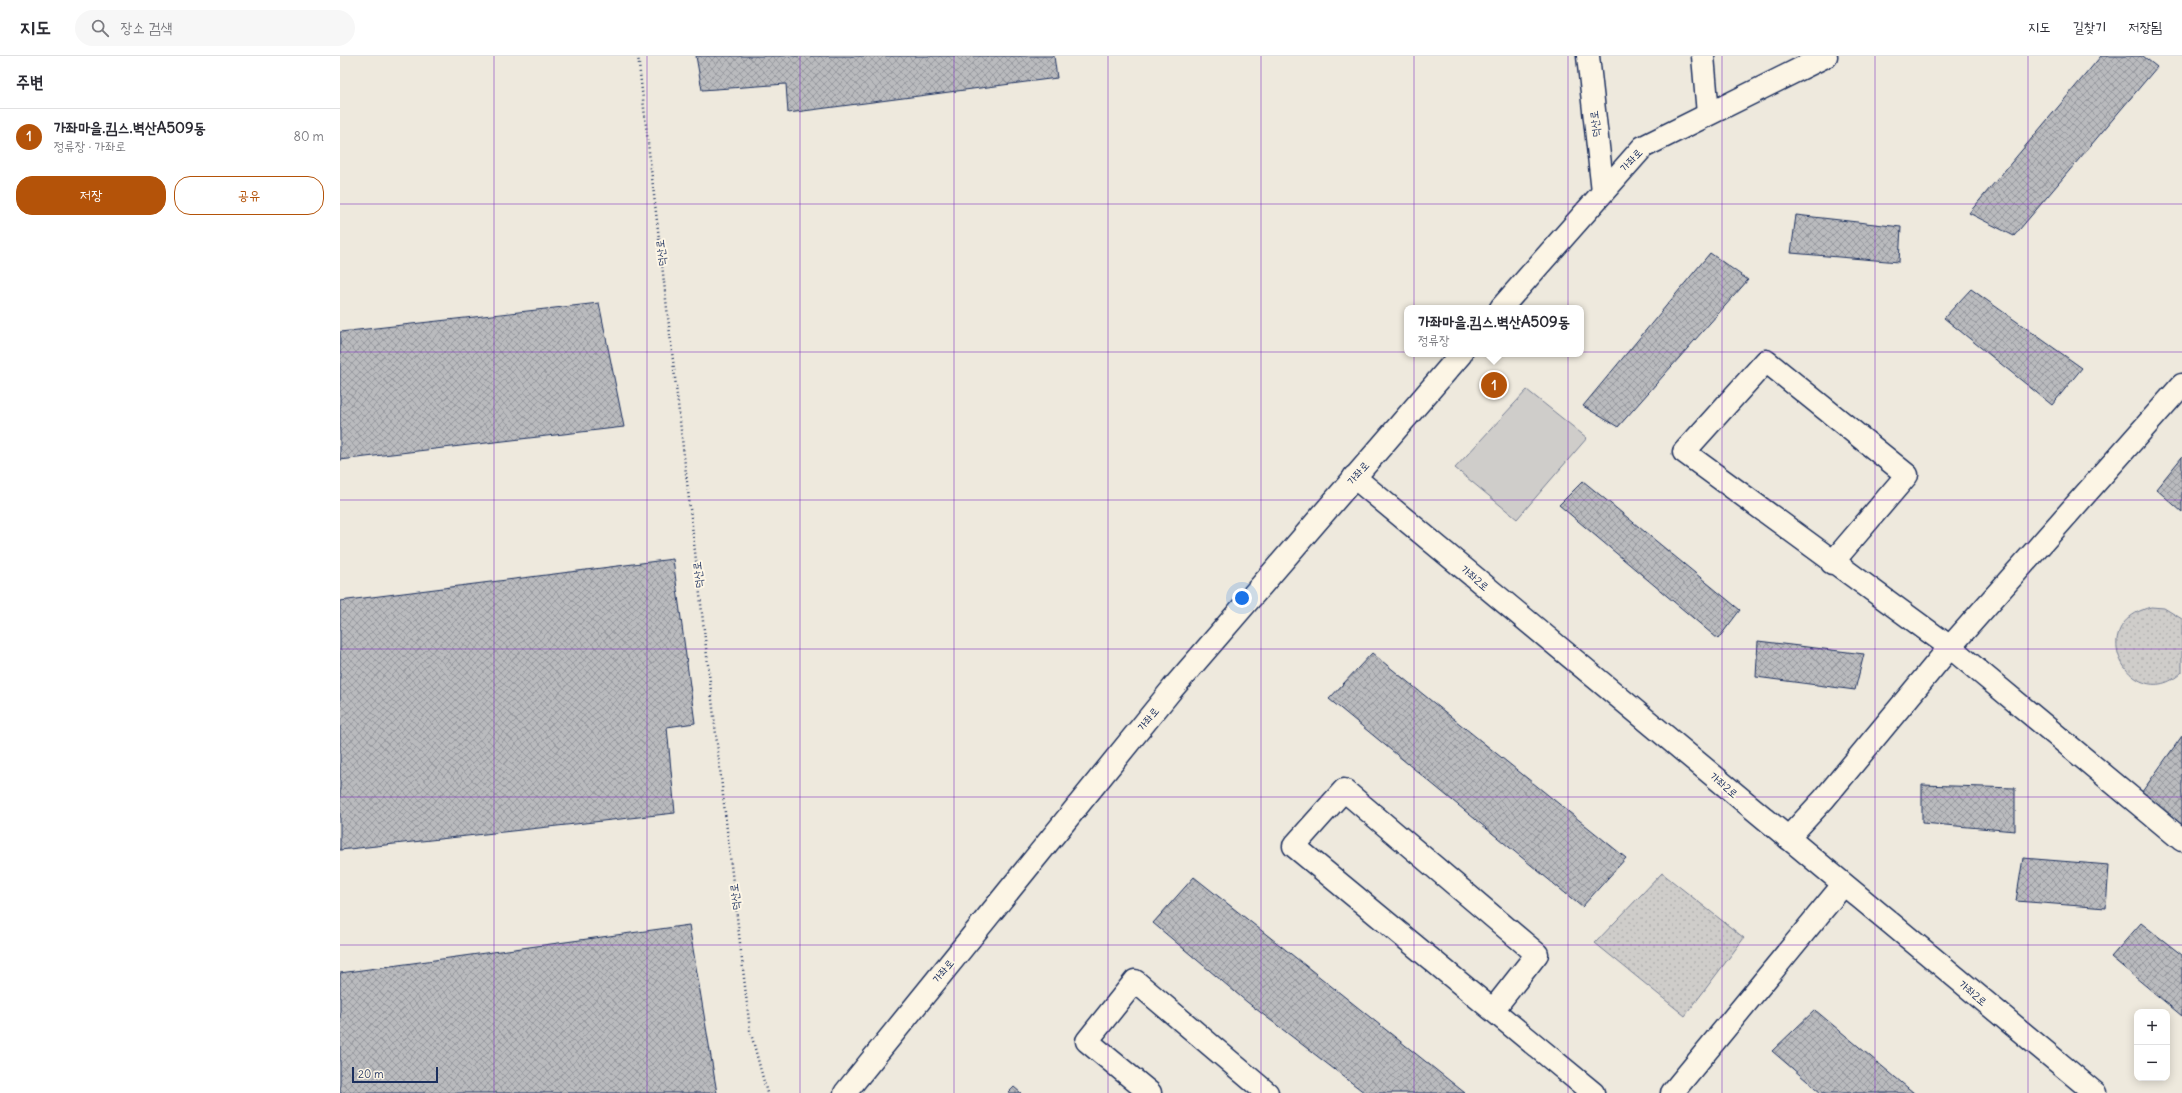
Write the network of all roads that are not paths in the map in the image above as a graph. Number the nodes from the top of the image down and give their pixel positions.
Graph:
1 (1588, 56) edge
2 (1703, 56) edge
3 (1826, 56) edge
4 (1708, 114) junction
5 (1603, 192) junction
6 (1504, 305) edge
7 (1457, 357) edge
8 (2182, 385) edge
9 (1354, 477) junction
10 (1832, 563) junction
11 (1950, 647) junction
12 (1788, 838) junction
13 (2182, 840) edge
14 (1844, 885) junction
15 (1493, 1010) junction
16 (844, 1093) edge
17 (1150, 1093) edge
18 (1267, 1093) edge
19 (1594, 1093) edge
20 (1672, 1093) edge
21 (2095, 1093) edge

1 - 5 street, 덕산로
2 - 4 street
3 - 4 street, 가좌로
4 - 5 street, 가좌로
5 - 6 street, 가좌로
7 - 9 street, 가좌로
8 - 11 street
9 - 12 street, 가좌2로
9 - 16 street, 가좌로
10 - 10 street
10 - 11 street
11 - 12 street
11 - 13 street
12 - 14 street, 가좌2로
14 - 20 street
14 - 21 street, 가좌2로
15 - 15 street
15 - 19 street
17 - 18 street

